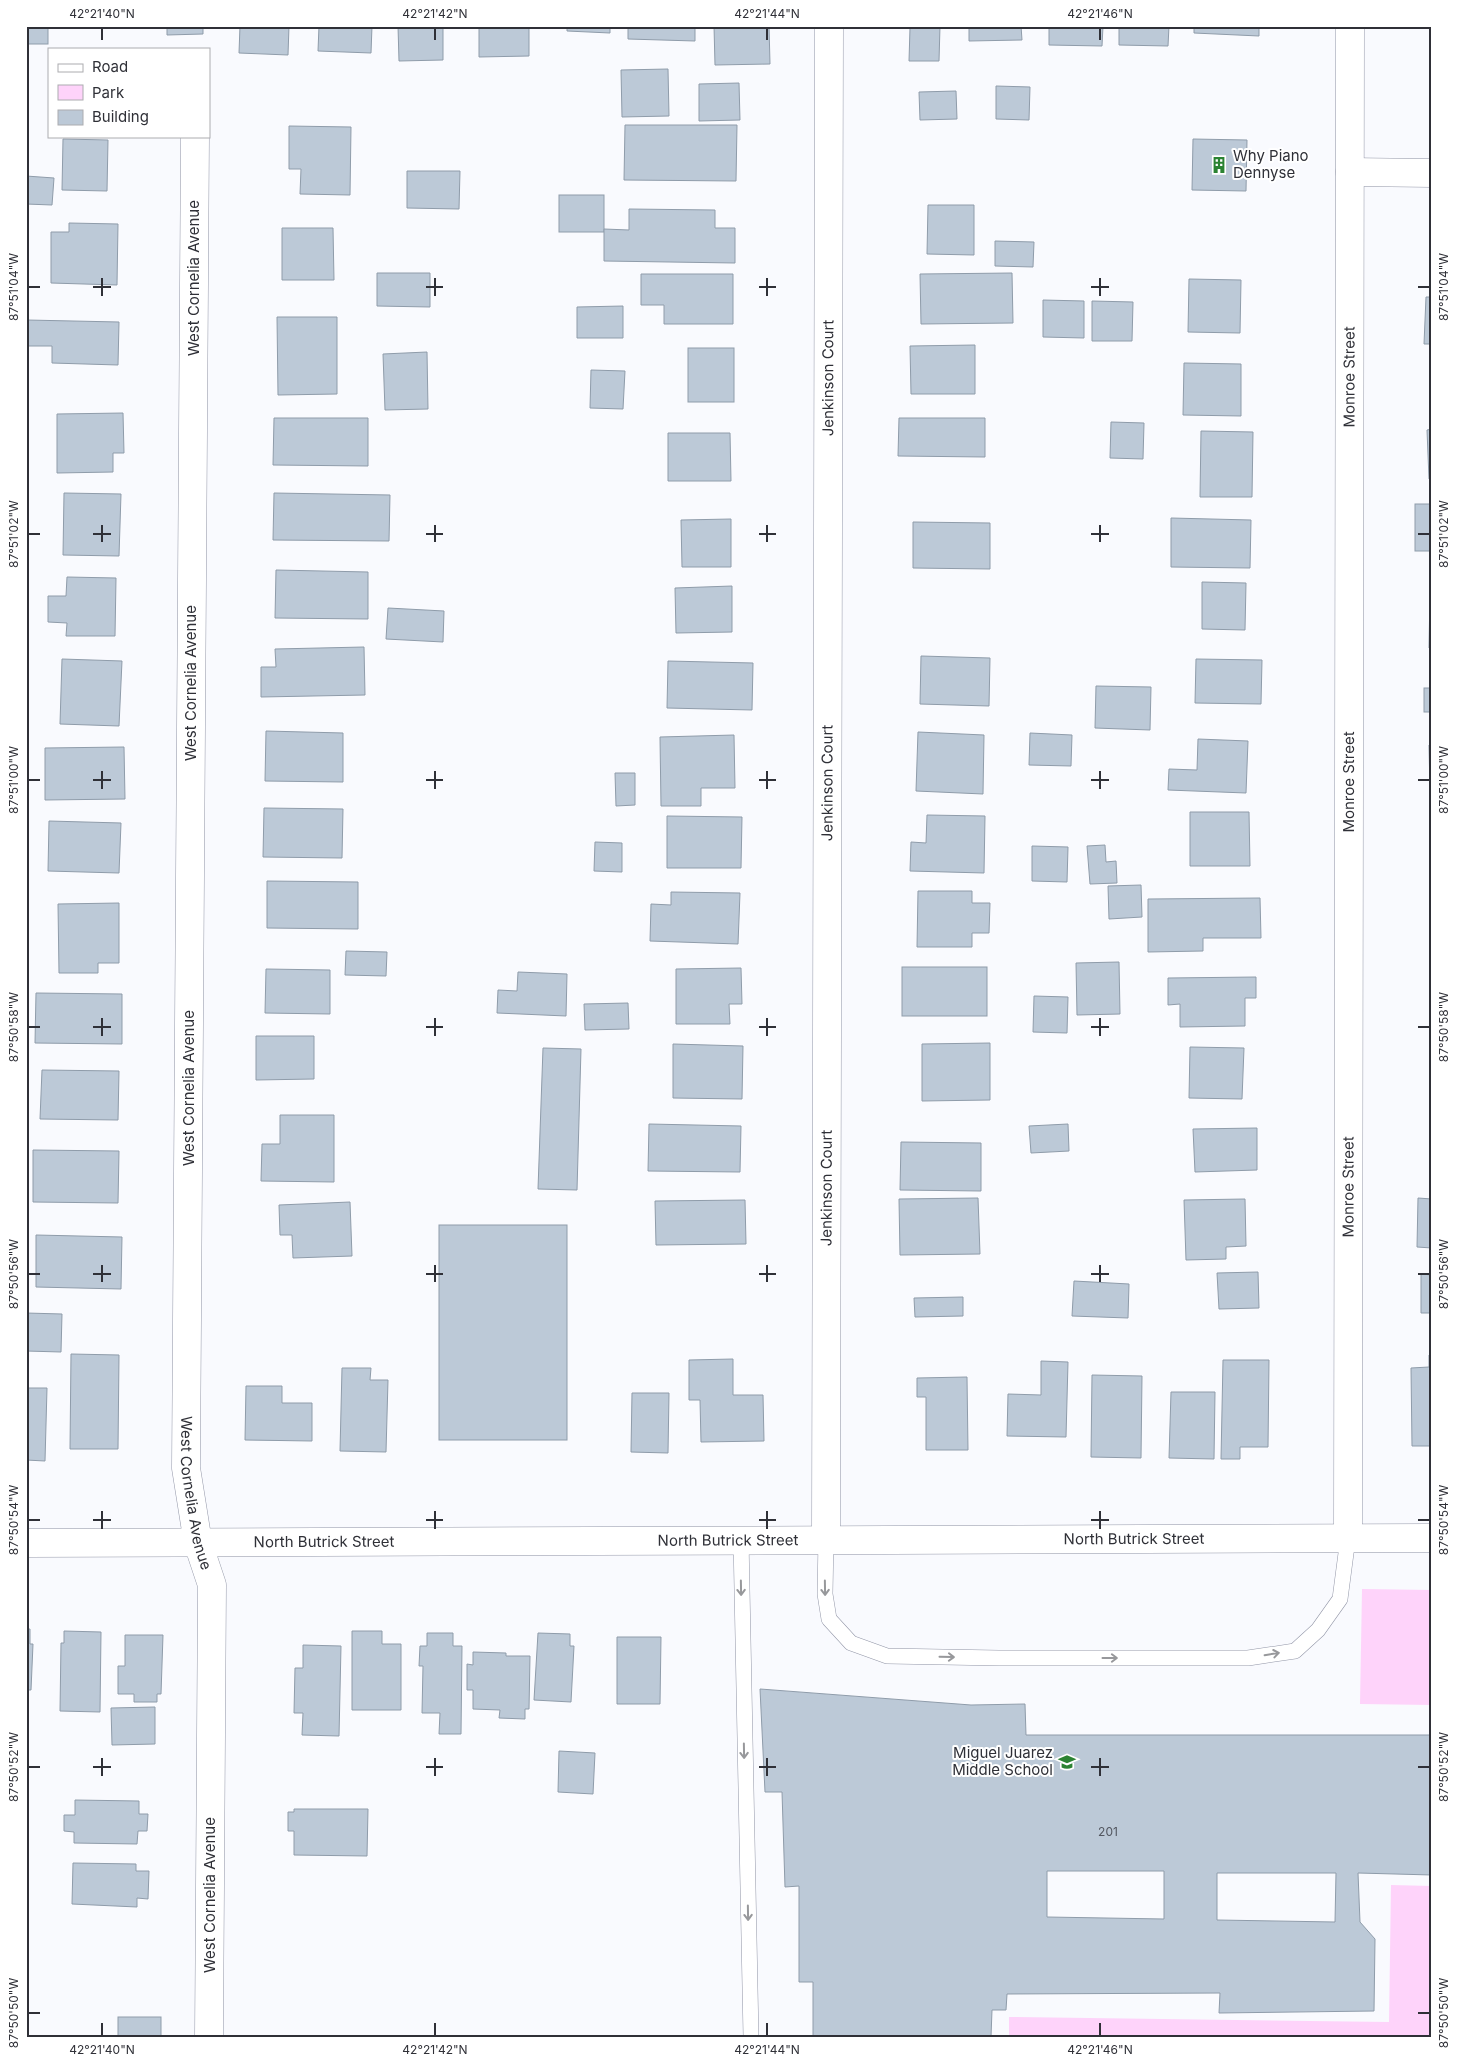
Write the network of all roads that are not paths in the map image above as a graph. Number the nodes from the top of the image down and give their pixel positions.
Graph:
1 (829, 26) edge
2 (1350, 26) edge
3 (195, 138) edge
4 (1350, 172) junction
5 (1432, 174) edge
6 (1348, 1538) junction
7 (1432, 1538) edge
8 (741, 1539) junction
9 (826, 1539) junction
10 (26, 1543) edge
11 (198, 1543) junction
12 (209, 2037) edge
13 (751, 2037) edge

1 - 9 street, Jenkinson Court
2 - 4 street, Monroe Street
3 - 11 street, West Cornelia Avenue
4 - 5 street
4 - 6 street, Monroe Street
6 - 7 street, North Butrick Street
6 - 9 street, North Butrick Street
9 -> 6 lane
8 - 9 street, North Butrick Street
8 - 11 street, North Butrick Street
8 -> 13 lane
10 - 11 street, North Butrick Street
11 - 12 street, West Cornelia Avenue

